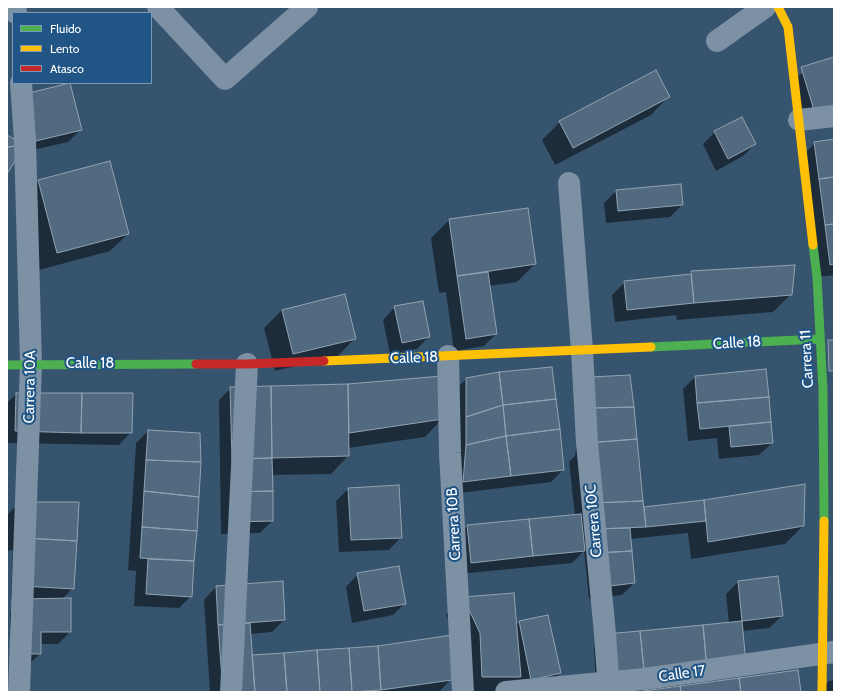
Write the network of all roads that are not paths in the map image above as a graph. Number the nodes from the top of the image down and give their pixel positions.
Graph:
1 (158, 7) edge
2 (307, 7) edge
3 (765, 7) edge
4 (778, 7) edge
5 (717, 41) dead end
6 (21, 84) edge
7 (834, 116) edge
8 (799, 120) junction
9 (569, 183) dead end
10 (820, 339) junction
11 (582, 350) junction
12 (448, 356) junction
13 (32, 364) junction
14 (247, 364) junction
15 (7, 365) edge
16 (828, 389) edge
17 (828, 653) edge
18 (609, 688) edge
19 (18, 692) edge
20 (231, 692) edge
21 (463, 692) edge
22 (506, 692) edge
23 (822, 692) edge

1 - 2 street
3 - 5 street
4 - 8 street, Carrera 11
6 - 13 street, Carrera 10A
7 - 8 street
8 - 10 street, Carrera 11
9 - 11 street, Carrera 10C
10 - 11 street, Calle 18
10 - 16 street, Carrera 11
11 - 12 street, Calle 18
11 - 18 street, Carrera 10C
12 - 14 street, Calle 18
12 - 21 street, Carrera 10B
13 - 14 street, Calle 18
13 - 15 street, Calle 18
13 - 19 street, Carrera 10A
14 - 20 street
16 - 17 street, Carrera 11
17 - 18 street, Calle 17
17 - 23 street, Carrera 11
18 - 22 street, Calle 17

